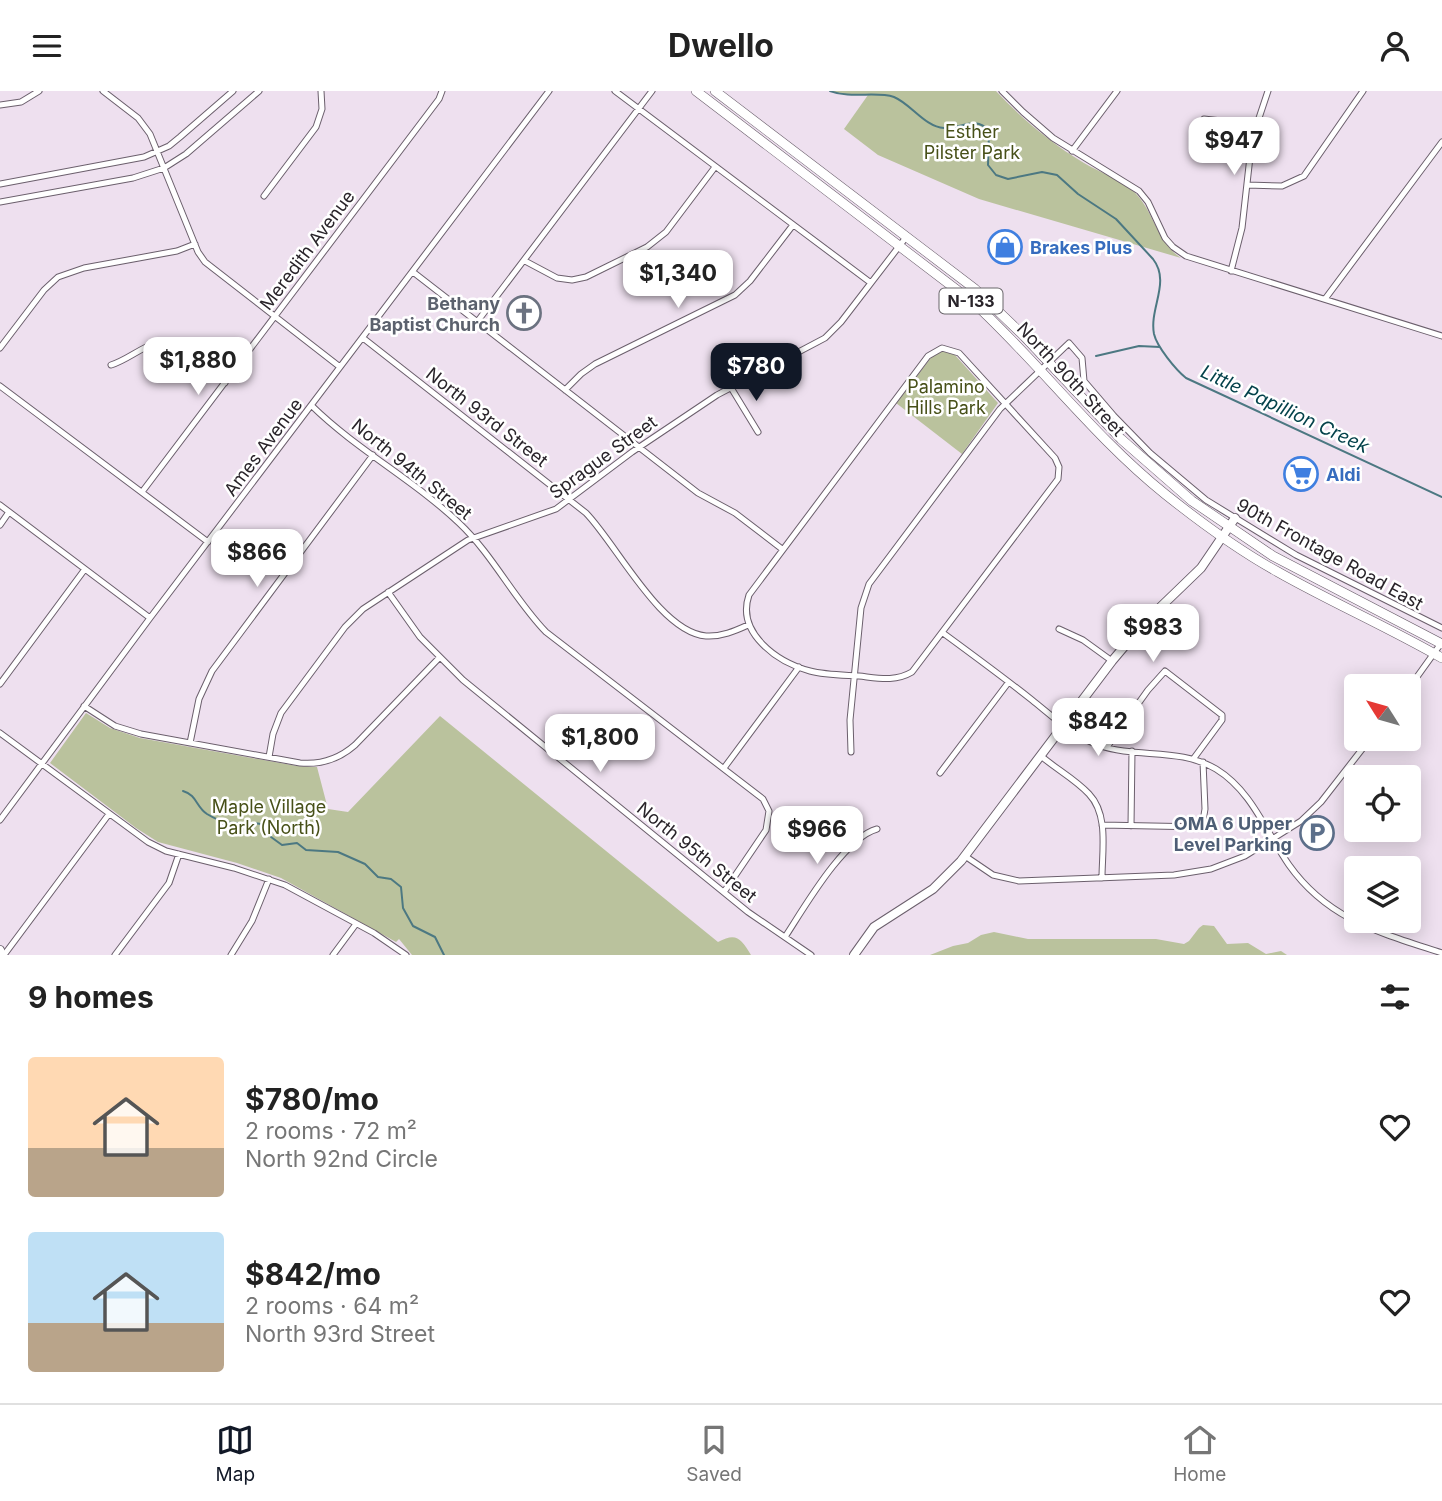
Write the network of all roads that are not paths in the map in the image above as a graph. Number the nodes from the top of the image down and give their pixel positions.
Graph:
1 (39, 91) edge
2 (103, 91) edge
3 (259, 91) edge
4 (321, 91) edge
5 (442, 91) edge
6 (549, 91) edge
7 (615, 91) edge
8 (652, 91) edge
9 (696, 91) edge
10 (715, 91) edge
11 (1002, 91) edge
12 (1014, 91) edge
13 (1117, 91) edge
14 (1268, 91) edge
15 (1363, 91) edge
16 (229, 92) edge
17 (1009, 98) junction
18 (0, 105) edge
19 (639, 109) junction
20 (1204, 119) dead end
21 (1256, 125) junction
22 (1442, 142) edge
23 (1072, 151) junction
24 (157, 152) junction
25 (715, 167) junction
26 (164, 168) junction
27 (0, 184) edge
28 (1247, 185) junction
29 (264, 196) dead end
30 (0, 202) edge
31 (793, 225) junction
32 (907, 236) junction
33 (195, 244) junction
34 (900, 245) junction
35 (525, 261) junction
36 (1231, 271) junction
37 (413, 272) junction
38 (871, 283) junction
39 (1325, 299) junction
40 (275, 317) junction
41 (477, 322) junction
42 (1442, 327) edge
43 (1440, 335) edge
44 (363, 338) junction
45 (0, 348) edge
46 (1049, 362) junction
47 (111, 365) dead end
48 (340, 367) junction
49 (1040, 369) junction
50 (225, 383) junction
51 (0, 386) edge
52 (730, 386) junction
53 (565, 390) junction
54 (1005, 403) junction
55 (312, 406) junction
56 (758, 432) dead end
57 (638, 448) junction
58 (373, 455) junction
59 (142, 492) junction
60 (570, 499) junction
61 (0, 505) edge
62 (9, 512) junction
63 (1235, 519) junction
64 (0, 525) edge
65 (1228, 528) junction
66 (1222, 537) junction
67 (474, 538) junction
68 (208, 542) junction
69 (782, 549) junction
70 (85, 569) junction
71 (388, 592) junction
72 (150, 618) junction
73 (748, 625) junction
74 (1442, 628) edge
75 (1059, 629) dead end
76 (943, 633) junction
77 (1442, 643) edge
78 (1438, 656) edge
79 (439, 658) junction
80 (1112, 661) junction
81 (799, 667) junction
82 (1421, 675) edge
83 (854, 676) junction
84 (1008, 683) junction
85 (0, 684) edge
86 (84, 706) junction
87 (1064, 725) junction
88 (0, 733) edge
89 (190, 743) junction
90 (1107, 747) junction
91 (1132, 751) junction
92 (1360, 751) edge
93 (851, 752) dead end
94 (1041, 756) junction
95 (268, 757) junction
96 (1194, 758) junction
97 (1203, 762) junction
98 (42, 764) junction
99 (724, 768) junction
100 (940, 773) dead end
101 (109, 814) junction
102 (0, 820) edge
103 (1102, 825) junction
104 (1131, 826) junction
105 (877, 829) dead end
106 (1273, 840) junction
107 (179, 854) junction
108 (965, 856) junction
109 (1102, 878) junction
110 (270, 879) junction
111 (724, 892) junction
112 (356, 924) junction
113 (785, 937) junction
114 (2, 953) edge
115 (1442, 953) edge
116 (115, 955) edge
117 (231, 955) edge
118 (333, 955) edge
119 (406, 955) edge
120 (811, 955) edge
121 (854, 955) edge

1 - 18 street
2 - 24 street
3 - 26 street
4 - 29 street
5 - 40 street, Meredith Avenue
6 - 37 street, Ames Avenue
7 - 19 street
8 - 19 street
9 - 34 main road, North 90th Street / N-133
10 - 32 main road, North 90th Street / N-133
11 - 17 street
12 - 17 street
13 - 23 street
14 - 21 street
15 - 28 street
16 - 24 street
17 - 23 street
19 - 25 street
19 - 35 street
20 - 21 street
21 - 28 street
22 - 39 street
23 - 36 street
24 - 26 street
24 - 27 street
25 - 31 street
25 - 35 street
26 - 30 street
26 - 33 street
28 - 36 street
31 - 38 street
31 - 53 street
32 - 34 street, Sprague Street
32 - 46 main road, North 90th Street / N-133
33 - 40 street
33 - 45 street
34 - 38 street, Sprague Street
34 - 49 main road, North 90th Street / N-133
35 - 41 street
36 - 39 street
37 - 41 street
37 - 44 street, Ames Avenue
38 - 52 street, Sprague Street
39 - 43 street
40 - 48 street
40 - 50 street, Meredith Avenue
41 - 53 street
42 - 43 street
44 - 48 street, Ames Avenue
44 - 60 street, North 93rd Street
46 - 49 street, 90th Frontage Road East
46 - 63 street, 90th Frontage Road East
46 - 65 main road, North 90th Street / N-133
47 - 50 street
48 - 55 street, Ames Avenue
49 - 54 street, 90th Frontage Road East
49 - 66 main road, North 90th Street / N-133
50 - 59 street, Meredith Avenue
51 - 59 street
52 - 56 street
52 - 57 street, Sprague Street
53 - 57 street
54 - 69 street
54 - 76 street
54 - 83 street, 90th Frontage Road East
55 - 58 street, North 94th Street
55 - 68 street, Ames Avenue
57 - 60 street, Sprague Street
57 - 69 street
58 - 67 street, North 94th Street
58 - 89 street
59 - 68 street
60 - 67 street, Sprague Street
60 - 73 street, North 93rd Street
61 - 62 street
62 - 64 street
62 - 70 street
63 - 65 street
63 - 74 street, 90th Frontage Road East
65 - 66 street
65 - 77 main road, North 90th Street / N-133
66 - 78 main road, North 90th Street / N-133
66 - 80 street
67 - 71 street, Sprague Street
67 - 99 street, North 94th Street
68 - 72 street, Ames Avenue
69 - 73 street
70 - 72 street
70 - 85 street
71 - 79 street, North 95th Street
71 - 95 street, Sprague Street
72 - 86 street, Ames Avenue
73 - 81 street
75 - 80 street
76 - 83 street
76 - 84 street
77 - 78 street
78 - 82 street
79 - 95 street
79 - 111 street, North 95th Street
80 - 87 street
81 - 83 street
81 - 99 street
83 - 93 street, 90th Frontage Road East
84 - 87 street
84 - 100 street
86 - 89 street
86 - 98 street, Ames Avenue
87 - 90 street
87 - 94 street
88 - 98 street
89 - 95 street
90 - 91 street
90 - 96 street
91 - 96 street
91 - 104 street
92 - 106 street
94 - 103 street
94 - 108 street
96 - 97 street
97 - 104 street
97 - 106 street
98 - 101 street
98 - 102 street, Ames Avenue
99 - 111 street, North 94th Street
101 - 107 street
101 - 114 street
103 - 104 street
103 - 109 street
105 - 113 street
106 - 109 street
106 - 115 street
107 - 110 street
107 - 116 street
108 - 109 street
108 - 121 street
110 - 112 street
110 - 117 street
111 - 113 street, North 95th Street
112 - 118 street
112 - 119 street
113 - 120 street, North 95th Street

